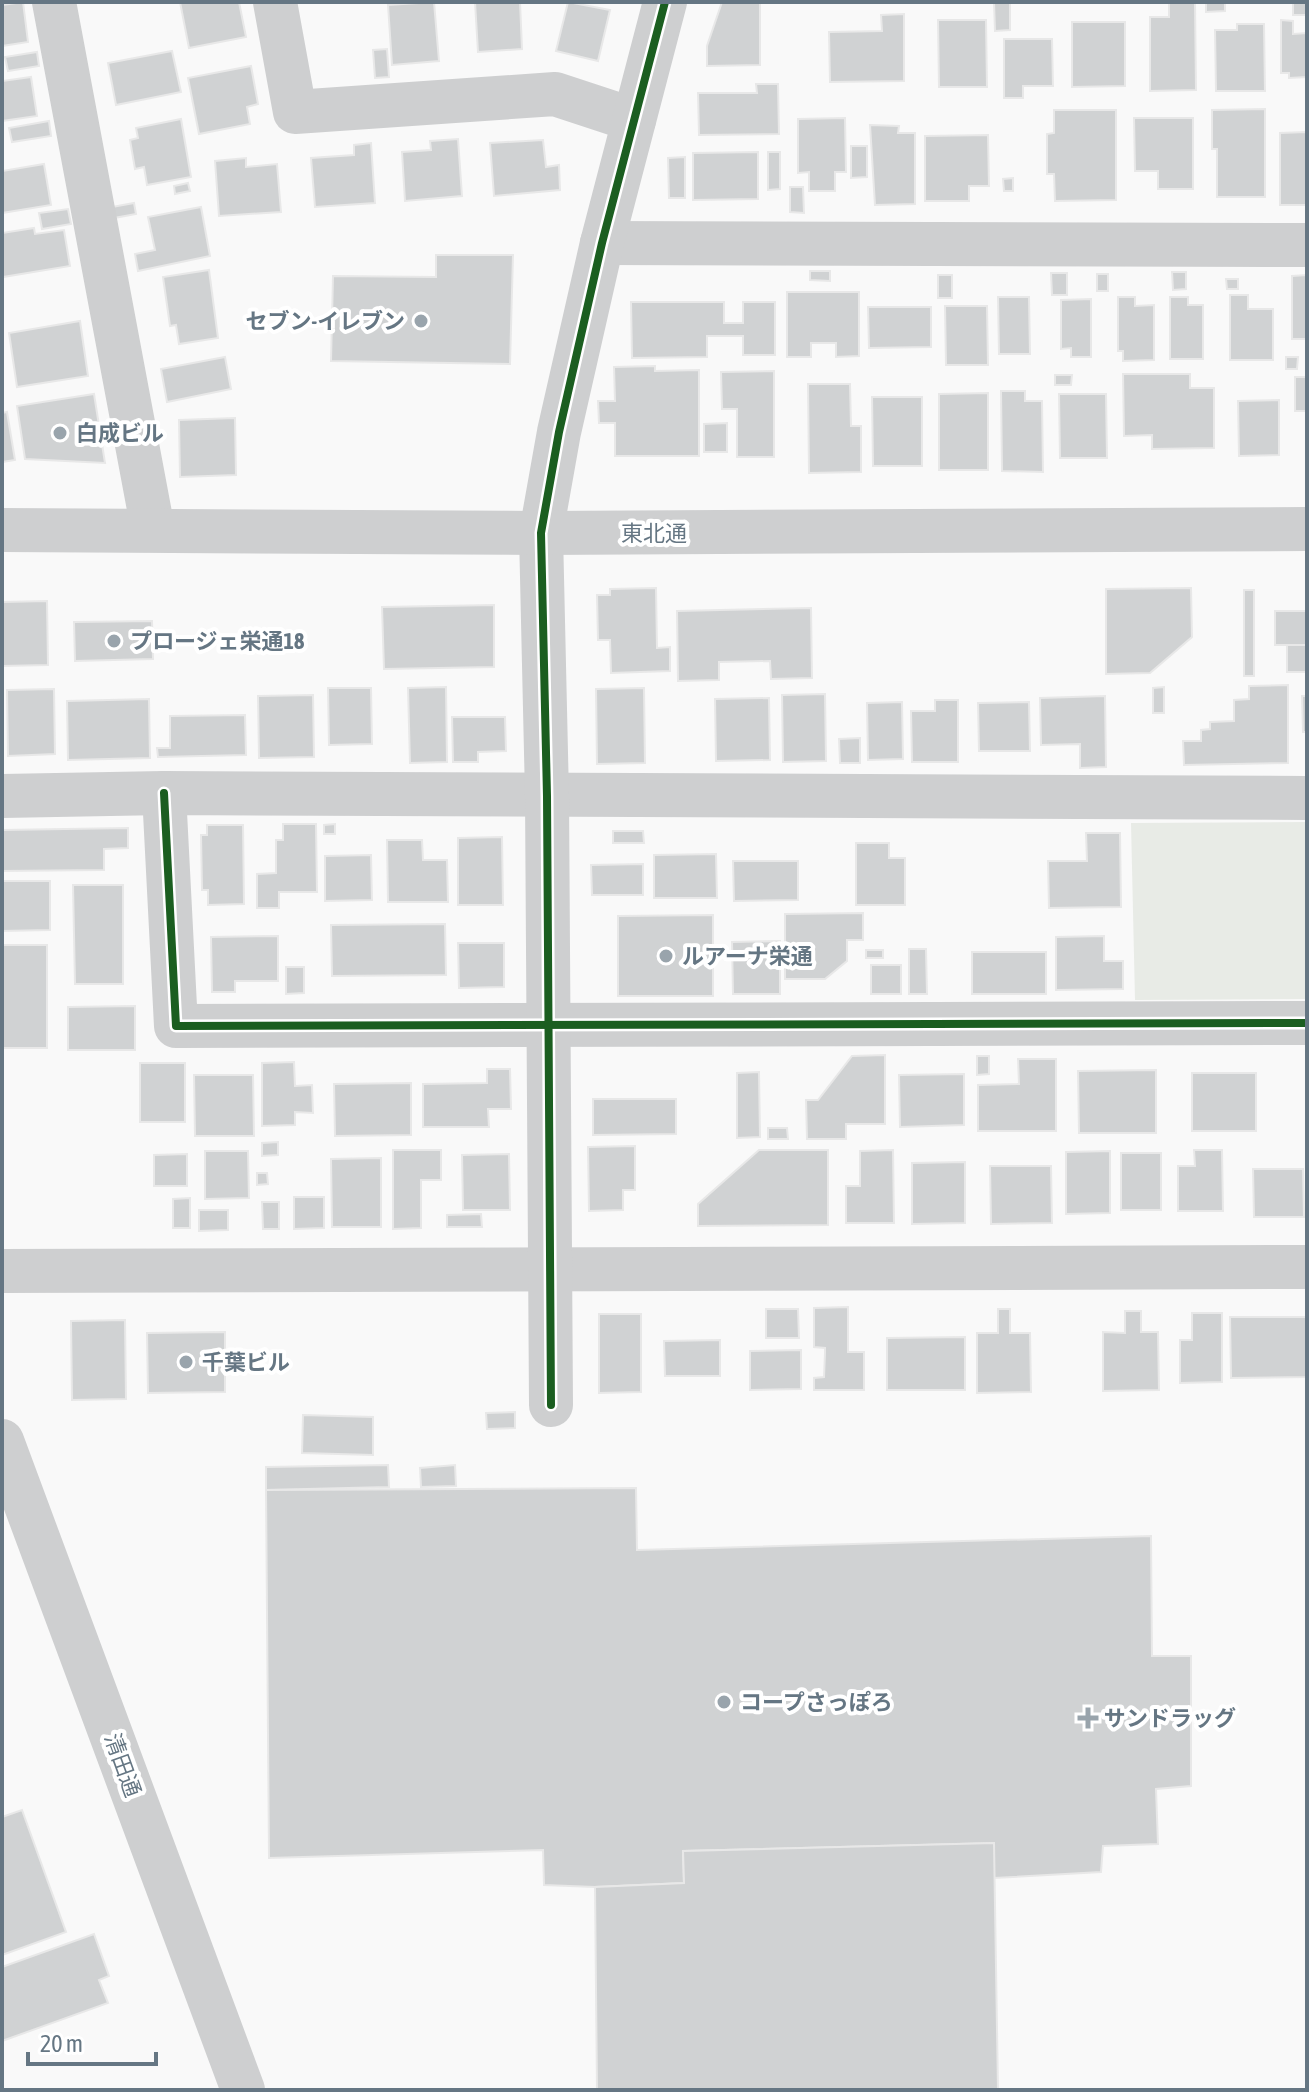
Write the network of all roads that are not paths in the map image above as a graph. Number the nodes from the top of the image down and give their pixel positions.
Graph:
1 (54, 2) edge
2 (275, 2) edge
3 (665, 2) edge
4 (634, 120) junction
5 (602, 243) junction
6 (1307, 245) edge
7 (1307, 529) edge
8 (2, 530) edge
9 (153, 530) junction
10 (541, 533) junction
11 (164, 793) junction
12 (2, 796) edge
13 (547, 796) junction
14 (1307, 798) edge
15 (1307, 1023) edge
16 (548, 1025) junction
17 (1307, 1267) edge
18 (549, 1269) junction
19 (2, 1271) edge
20 (551, 1405) dead end
21 (2, 1441) edge
22 (243, 2090) edge

1 - 9 street
2 - 4 street
3 - 4 street
4 - 5 street
5 - 6 street
5 - 10 street
7 - 10 street, 東北通
8 - 9 street, 東北通
9 - 10 street, 東北通
10 - 13 street
11 - 12 street
11 - 13 street
11 - 16 street
13 - 14 street
13 - 16 street
15 - 16 street
16 - 18 street
17 - 18 street
18 - 19 street
18 - 20 street
21 - 22 street, 清田通

